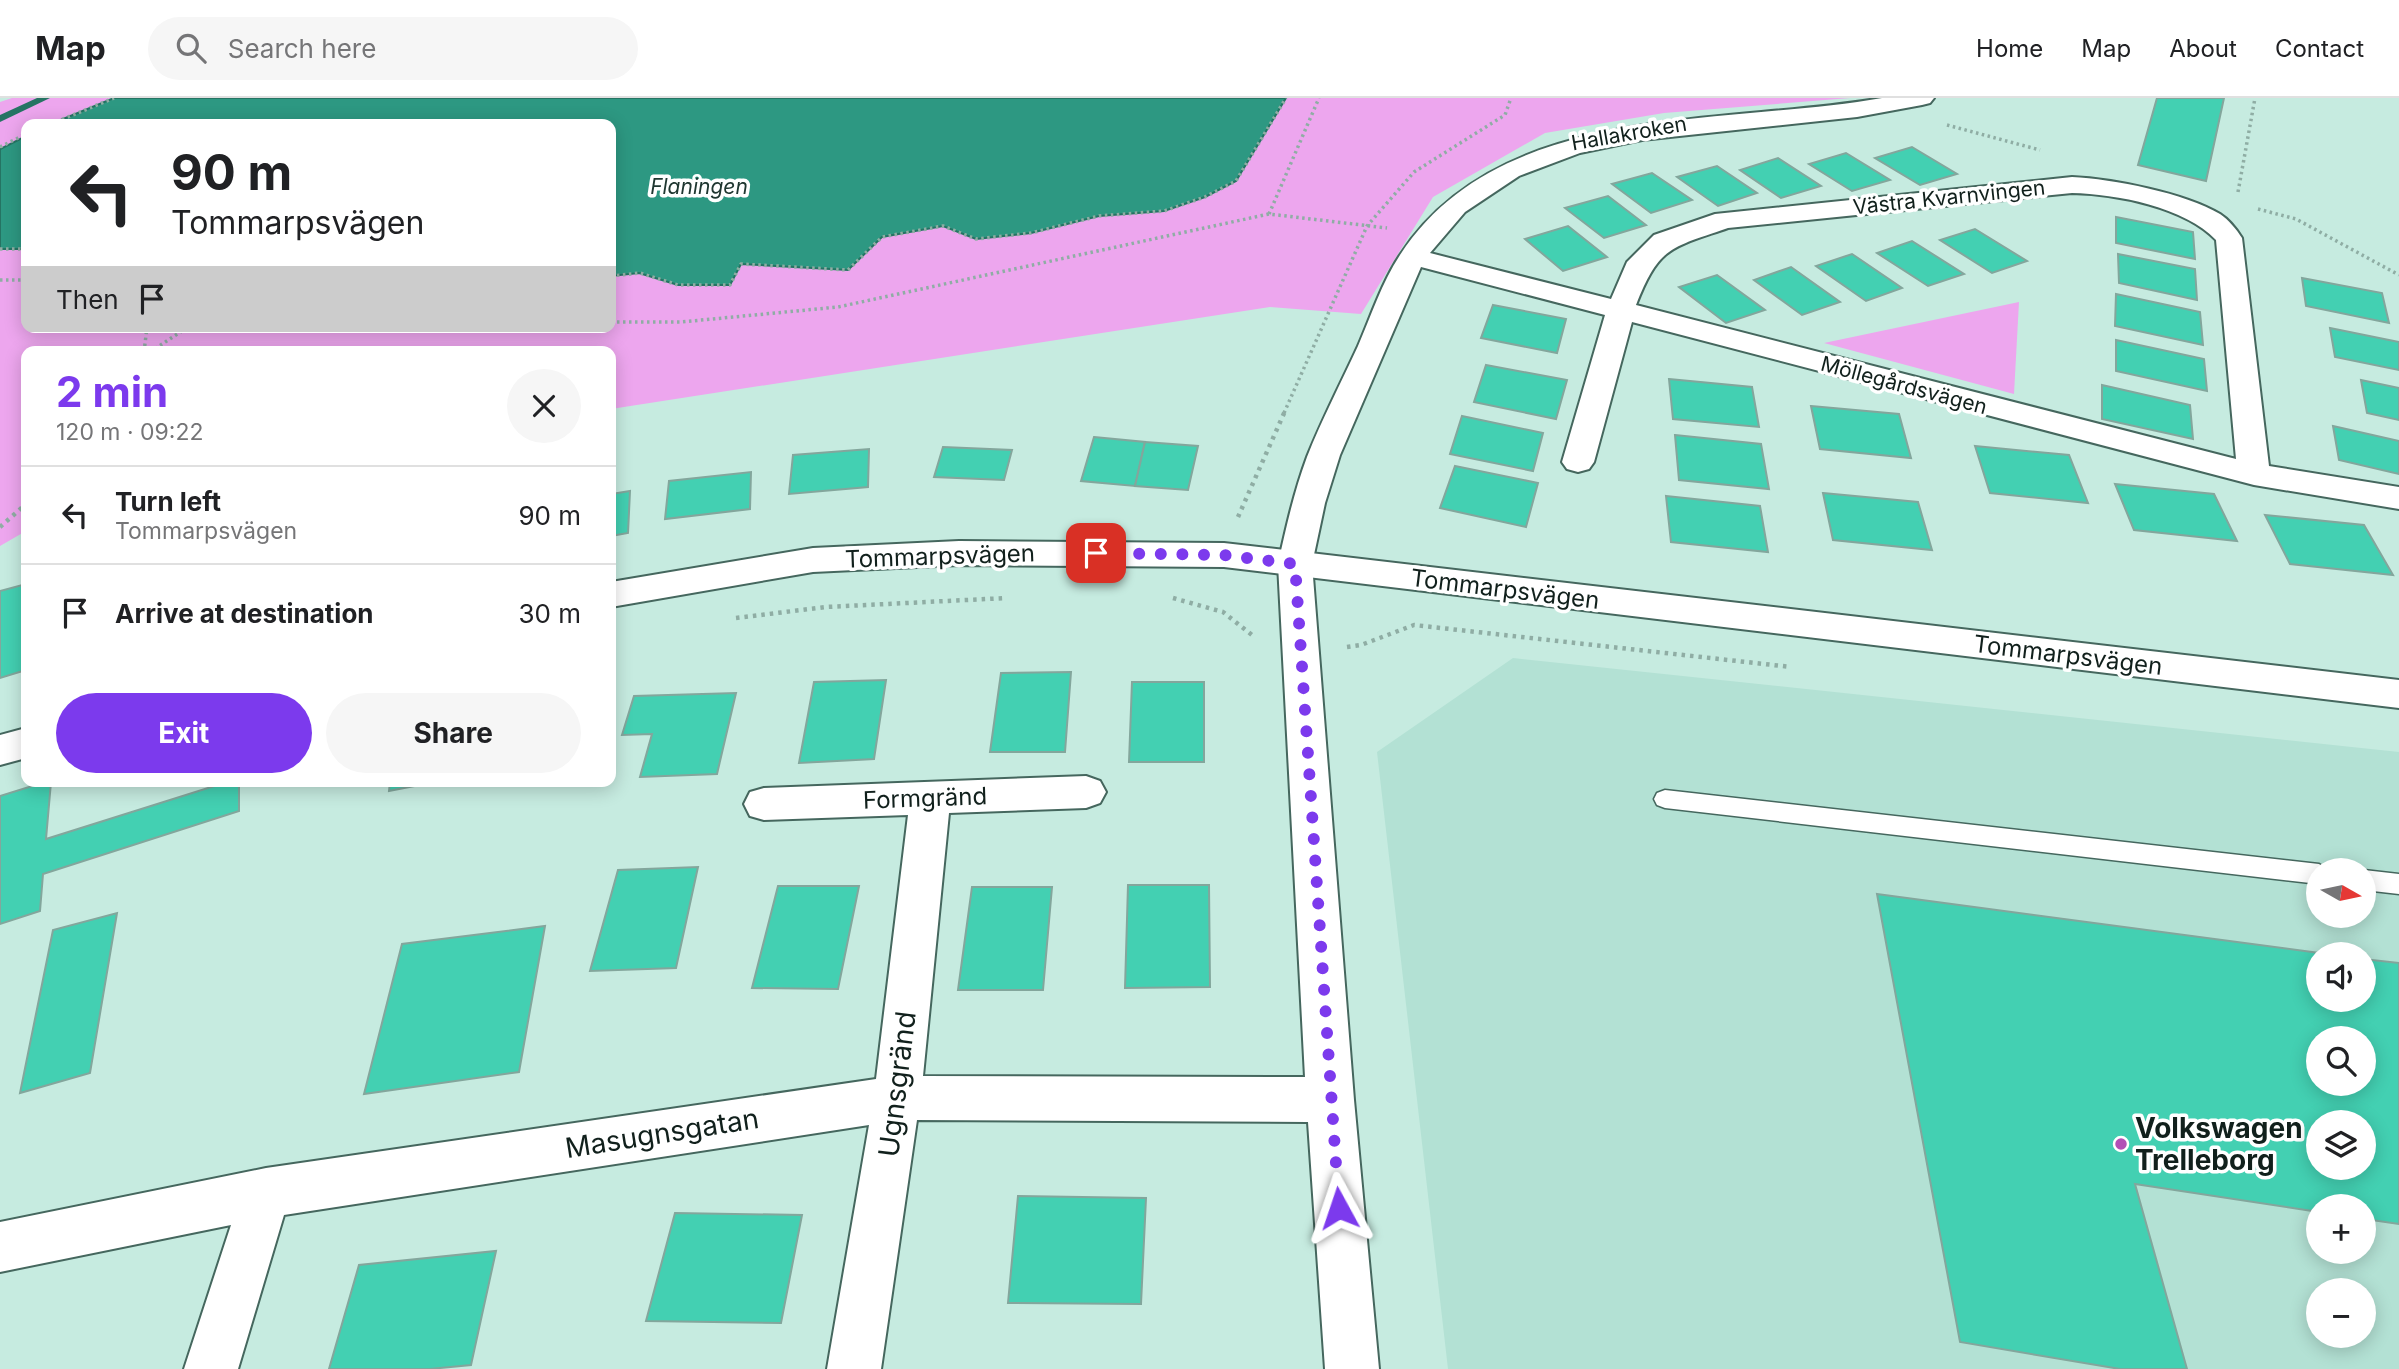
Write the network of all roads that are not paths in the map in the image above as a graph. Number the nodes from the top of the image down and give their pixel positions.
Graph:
1 (1922, 98) edge
2 (1419, 245) junction
3 (1621, 308) junction
4 (1578, 462) dead end
5 (2255, 474) junction
6 (2399, 498) edge
7 (1295, 564) junction
8 (616, 594) edge
9 (2399, 694) edge
10 (21, 744) edge
11 (0, 750) edge
12 (1086, 792) dead end
13 (930, 798) junction
14 (1665, 799) dead end
15 (764, 804) dead end
16 (2306, 873) edge
17 (2376, 881) edge
18 (2399, 884) edge
19 (897, 1098) junction
20 (1330, 1100) junction
21 (266, 1193) junction
22 (0, 1247) edge
23 (211, 1369) edge
24 (854, 1369) edge
25 (1352, 1369) edge

1 - 2 street, Hallakroken
2 - 3 street, Möllegårdsvägen
2 - 7 street, Hallakroken
3 - 4 street, Västra Kvarnvingen
3 - 5 street, Möllegårdsvägen
3 - 5 street, Västra Kvarnvingen
5 - 6 street, Möllegårdsvägen
7 - 8 street, Tommarpsvägen
7 - 9 street, Tommarpsvägen
7 - 20 street, Hallakroken
10 - 11 street
12 - 13 street, Formgränd
13 - 15 street, Formgränd
13 - 19 street, Ugnsgränd
14 - 16 lane
17 - 18 lane
19 - 20 street, Masugnsgatan
19 - 21 street, Masugnsgatan
19 - 24 street, Ugnsgränd
20 - 25 street, Hallakroken
21 - 22 street, Masugnsgatan
21 - 23 street

